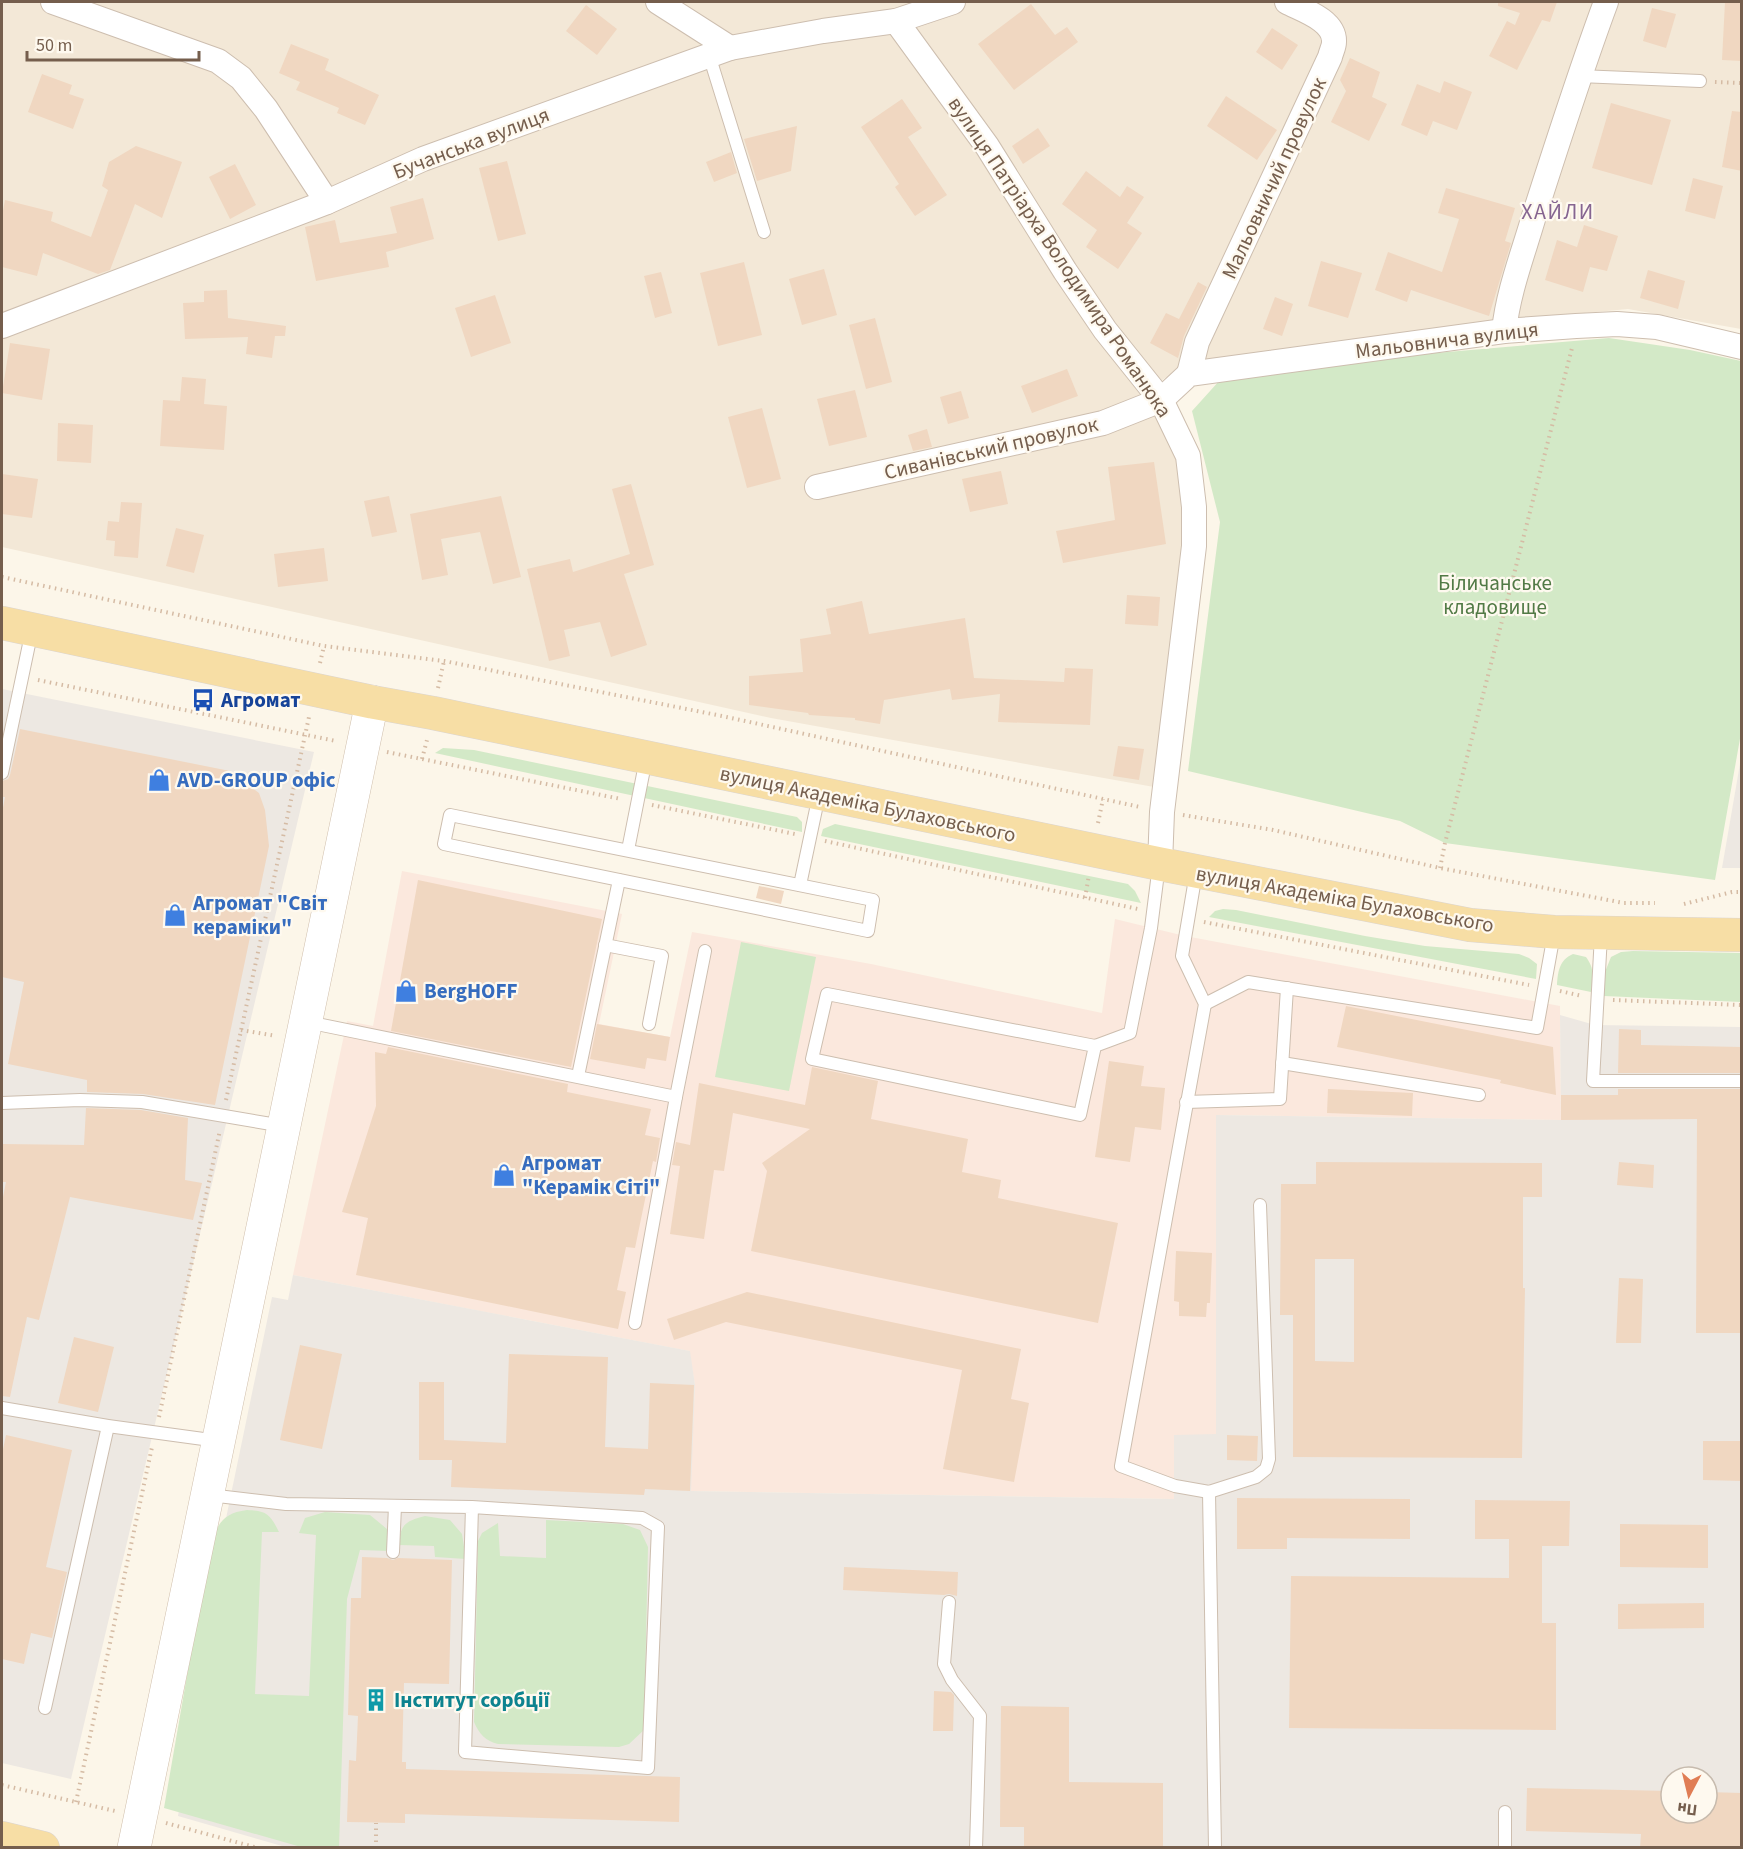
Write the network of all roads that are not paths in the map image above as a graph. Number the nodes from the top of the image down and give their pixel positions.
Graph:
1 (54, 2) edge
2 (658, 2) edge
3 (953, 2) edge
4 (1287, 2) edge
5 (1606, 2) edge
6 (896, 21) junction
7 (720, 52) junction
8 (1579, 76) junction
9 (1700, 81) road end
10 (327, 202) junction
11 (764, 232) dead end
12 (2, 326) edge
13 (1504, 332) junction
14 (1742, 347) edge
15 (1189, 374) junction
16 (1161, 400) junction
17 (817, 487) dead end
18 (17, 626) edge
19 (372, 702) junction
20 (646, 757) junction
21 (2, 773) edge
22 (820, 793) junction
23 (628, 850) junction
24 (1160, 864) junction
25 (1196, 871) junction
26 (619, 880) junction
27 (800, 885) junction
28 (1554, 932) junction
29 (1601, 933) junction
30 (1742, 935) edge
31 (605, 945) junction
32 (705, 951) dead end
33 (1287, 988) junction
34 (1205, 1004) junction
35 (649, 1024) dead end
36 (304, 1031) junction
37 (1095, 1046) junction
38 (1282, 1063) junction
39 (578, 1076) junction
40 (1742, 1081) edge
41 (1479, 1095) dead end
42 (676, 1096) junction
43 (1186, 1102) junction
44 (2, 1103) edge
45 (284, 1126) junction
46 (1260, 1205) dead end
47 (635, 1323) dead end
48 (2, 1408) edge
49 (108, 1426) junction
50 (219, 1441) junction
51 (1209, 1492) junction
52 (208, 1495) junction
53 (395, 1506) junction
54 (472, 1507) junction
55 (393, 1552) dead end
56 (949, 1602) dead end
57 (45, 1708) dead end
58 (1505, 1812) dead end
59 (2, 1838) edge
60 (43, 1848) edge
61 (134, 1848) edge
62 (975, 1848) edge
63 (1215, 1848) edge
64 (1505, 1848) edge

1 - 10 street
2 - 7 street
3 - 6 street, Бучанська вулиця
4 - 15 street, Мальовничий провулок
5 - 8 street
6 - 7 street, Бучанська вулиця
6 - 16 street, вулиця Патріарха Володимира Романюка
7 - 10 street, Бучанська вулиця
7 - 11 lane
8 - 9 lane
8 - 13 street
10 - 12 street, Бучанська вулиця
13 - 14 street, Мальовнича вулиця
13 - 15 street, Мальовнича вулиця
15 - 16 street
16 - 17 street, Сиванівський провулок
16 - 24 street, вулиця Патріарха Володимира Романюка
18 - 19 main road, вулиця Академіка Булаховського
18 - 21 lane
19 - 20 main road, вулиця Академіка Булаховського
19 - 36 street
20 - 22 main road, вулиця Академіка Булаховського
20 - 23 lane
22 - 24 main road, вулиця Академіка Булаховського
22 - 27 lane
23 - 26 lane
23 - 27 lane
24 - 25 main road, вулиця Академіка Булаховського
24 - 37 lane
25 - 28 main road, вулиця Академіка Булаховського
25 - 34 lane
26 - 27 lane
26 - 31 lane
28 - 29 main road, вулиця Академіка Булаховського
28 - 33 lane
29 - 30 main road, вулиця Академіка Булаховського
29 - 40 lane
31 - 35 lane
31 - 39 lane
32 - 42 lane
33 - 34 lane
33 - 38 lane
34 - 43 lane
36 - 39 lane
36 - 45 street
37 - 37 lane
38 - 41 lane
38 - 43 lane
39 - 42 lane
42 - 47 lane
43 - 51 lane
44 - 45 lane
45 - 50 street
46 - 51 lane
48 - 49 lane
49 - 50 lane
49 - 57 lane
50 - 52 street
51 - 63 lane
52 - 53 lane
52 - 61 street
53 - 54 lane
53 - 55 lane
54 - 54 lane
56 - 62 lane
58 - 64 lane
59 - 60 main road

